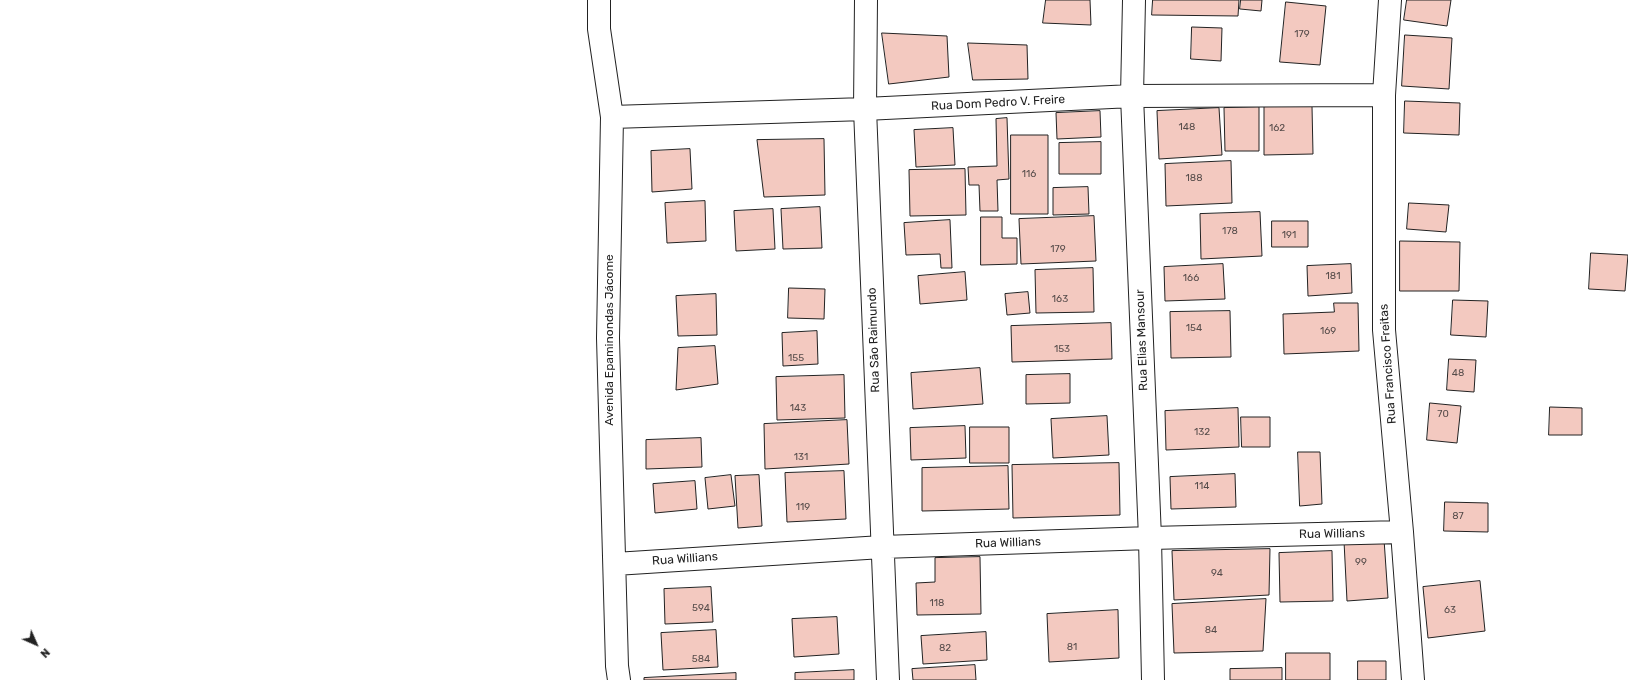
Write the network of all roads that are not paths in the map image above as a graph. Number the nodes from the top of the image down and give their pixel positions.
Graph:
1 (599, 0) edge
2 (866, 0) edge
3 (1134, 0) edge
4 (1390, 0) edge
5 (1384, 95) junction
6 (1132, 96) junction
7 (865, 109) junction
8 (612, 117) junction
9 (1402, 532) junction
10 (1150, 538) junction
11 (882, 547) junction
12 (615, 564) junction
13 (619, 680) edge
14 (888, 680) edge
15 (1153, 680) edge
16 (1413, 680) edge

1 - 8 street, Avenida Epaminondas Jácome
2 - 7 street, Rua São Raimundo
3 - 6 street, Rua Elias Mansour
4 - 5 street, Rua Francisco Freitas
5 - 6 street, Rua Dom Pedro V. Freire
5 - 9 street, Rua Francisco Freitas
6 - 7 street, Rua Dom Pedro V. Freire
6 - 10 street, Rua Elias Mansour
7 - 8 street, Rua Dom Pedro V. Freire
7 - 11 street, Rua São Raimundo
8 - 12 street, Avenida Epaminondas Jácome
9 - 10 street, Rua Willians
9 - 16 street, Rua Francisco Freitas
10 - 11 street, Rua Willians
10 - 15 street, Rua Elias Mansour
11 - 12 street, Rua Willians
11 - 14 street, Rua São Raimundo
12 - 13 street, Avenida Epaminondas Jácome

